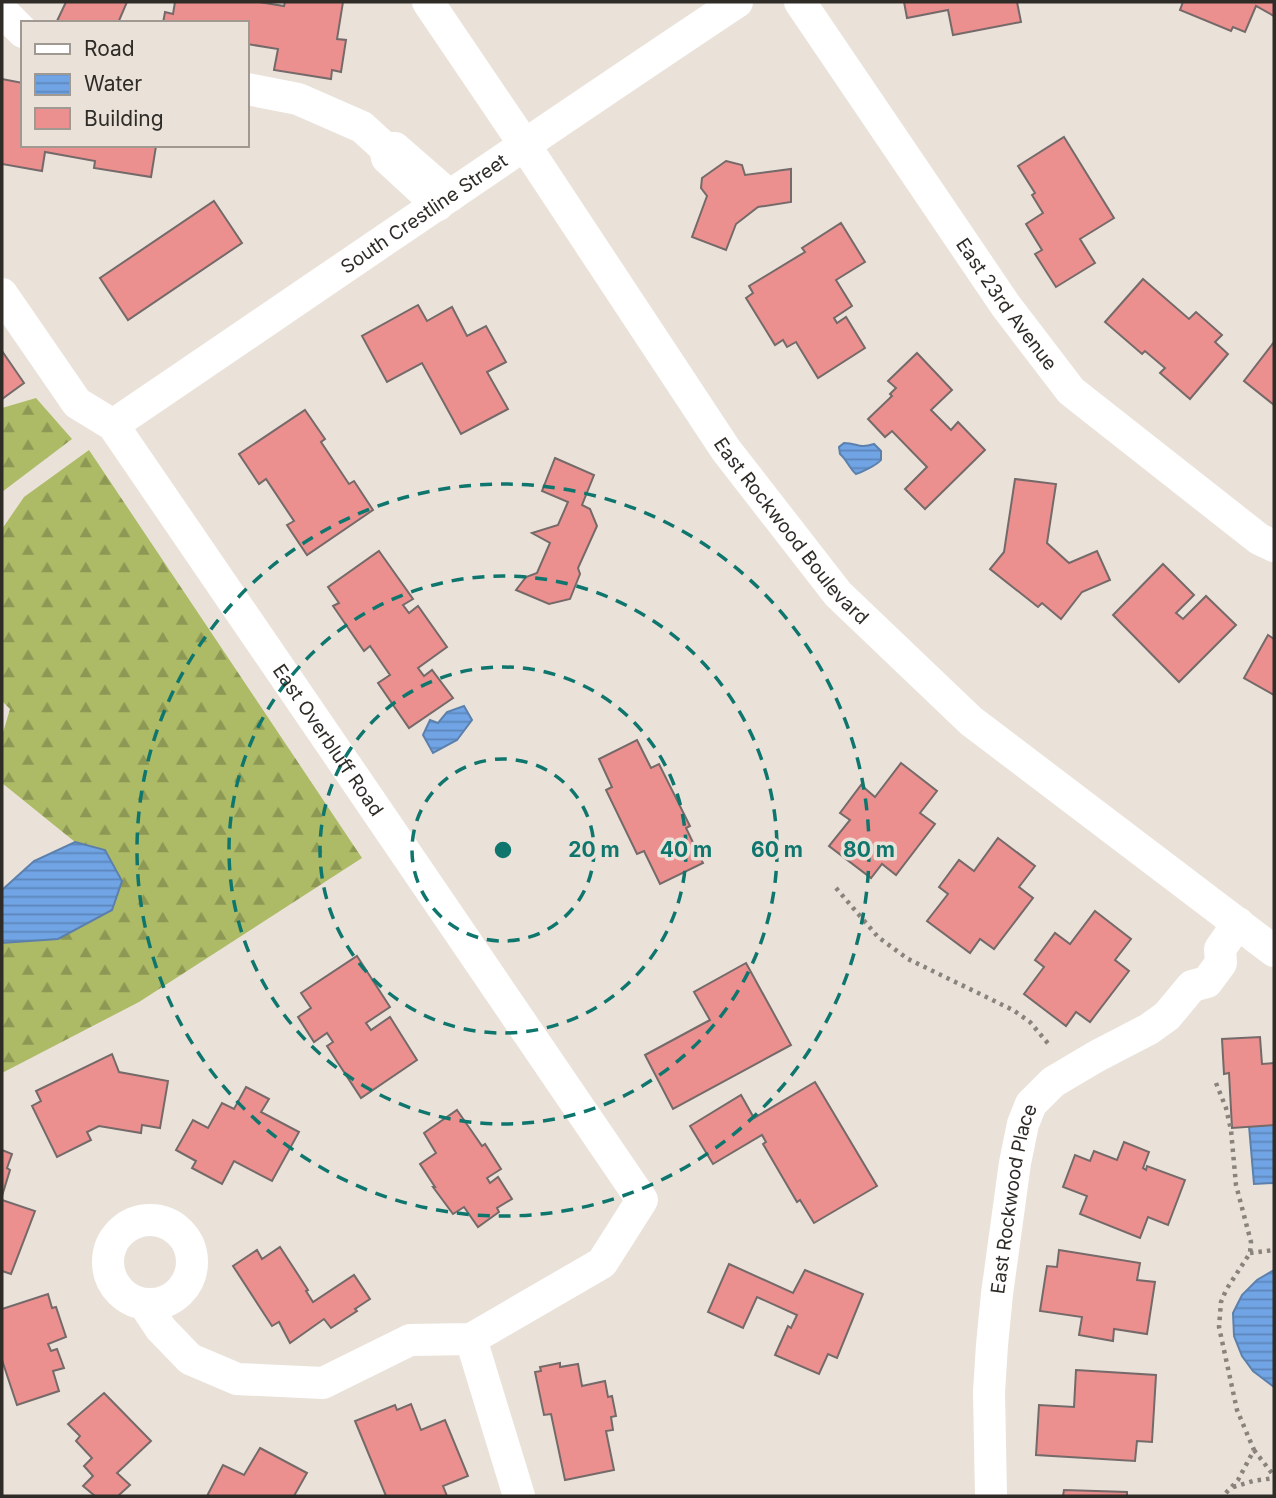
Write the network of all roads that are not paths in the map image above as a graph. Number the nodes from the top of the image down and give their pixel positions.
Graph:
1 (428, 2) edge
2 (737, 2) edge
3 (800, 2) edge
4 (2, 11) edge
5 (21, 31) edge
6 (248, 89) edge
7 (524, 144) junction
8 (444, 200) junction
9 (2, 294) edge
10 (113, 425) junction
11 (1274, 546) edge
12 (1238, 923) junction
13 (1274, 951) edge
14 (145, 1305) dead end
15 (471, 1339) junction
16 (519, 1496) edge
17 (991, 1496) edge

1 - 7 street, East Rockwood Boulevard
2 - 7 street, South Crestline Street
3 - 11 street, East 23rd Avenue
4 - 5 street
6 - 8 street
7 - 8 street, South Crestline Street
7 - 12 street, East Rockwood Boulevard
8 - 10 street, South Crestline Street
9 - 10 street, East Overbluff Road
10 - 15 street, East Overbluff Road
12 - 13 street, East Rockwood Boulevard
12 - 17 street, East Rockwood Place
14 - 15 street
15 - 16 street

